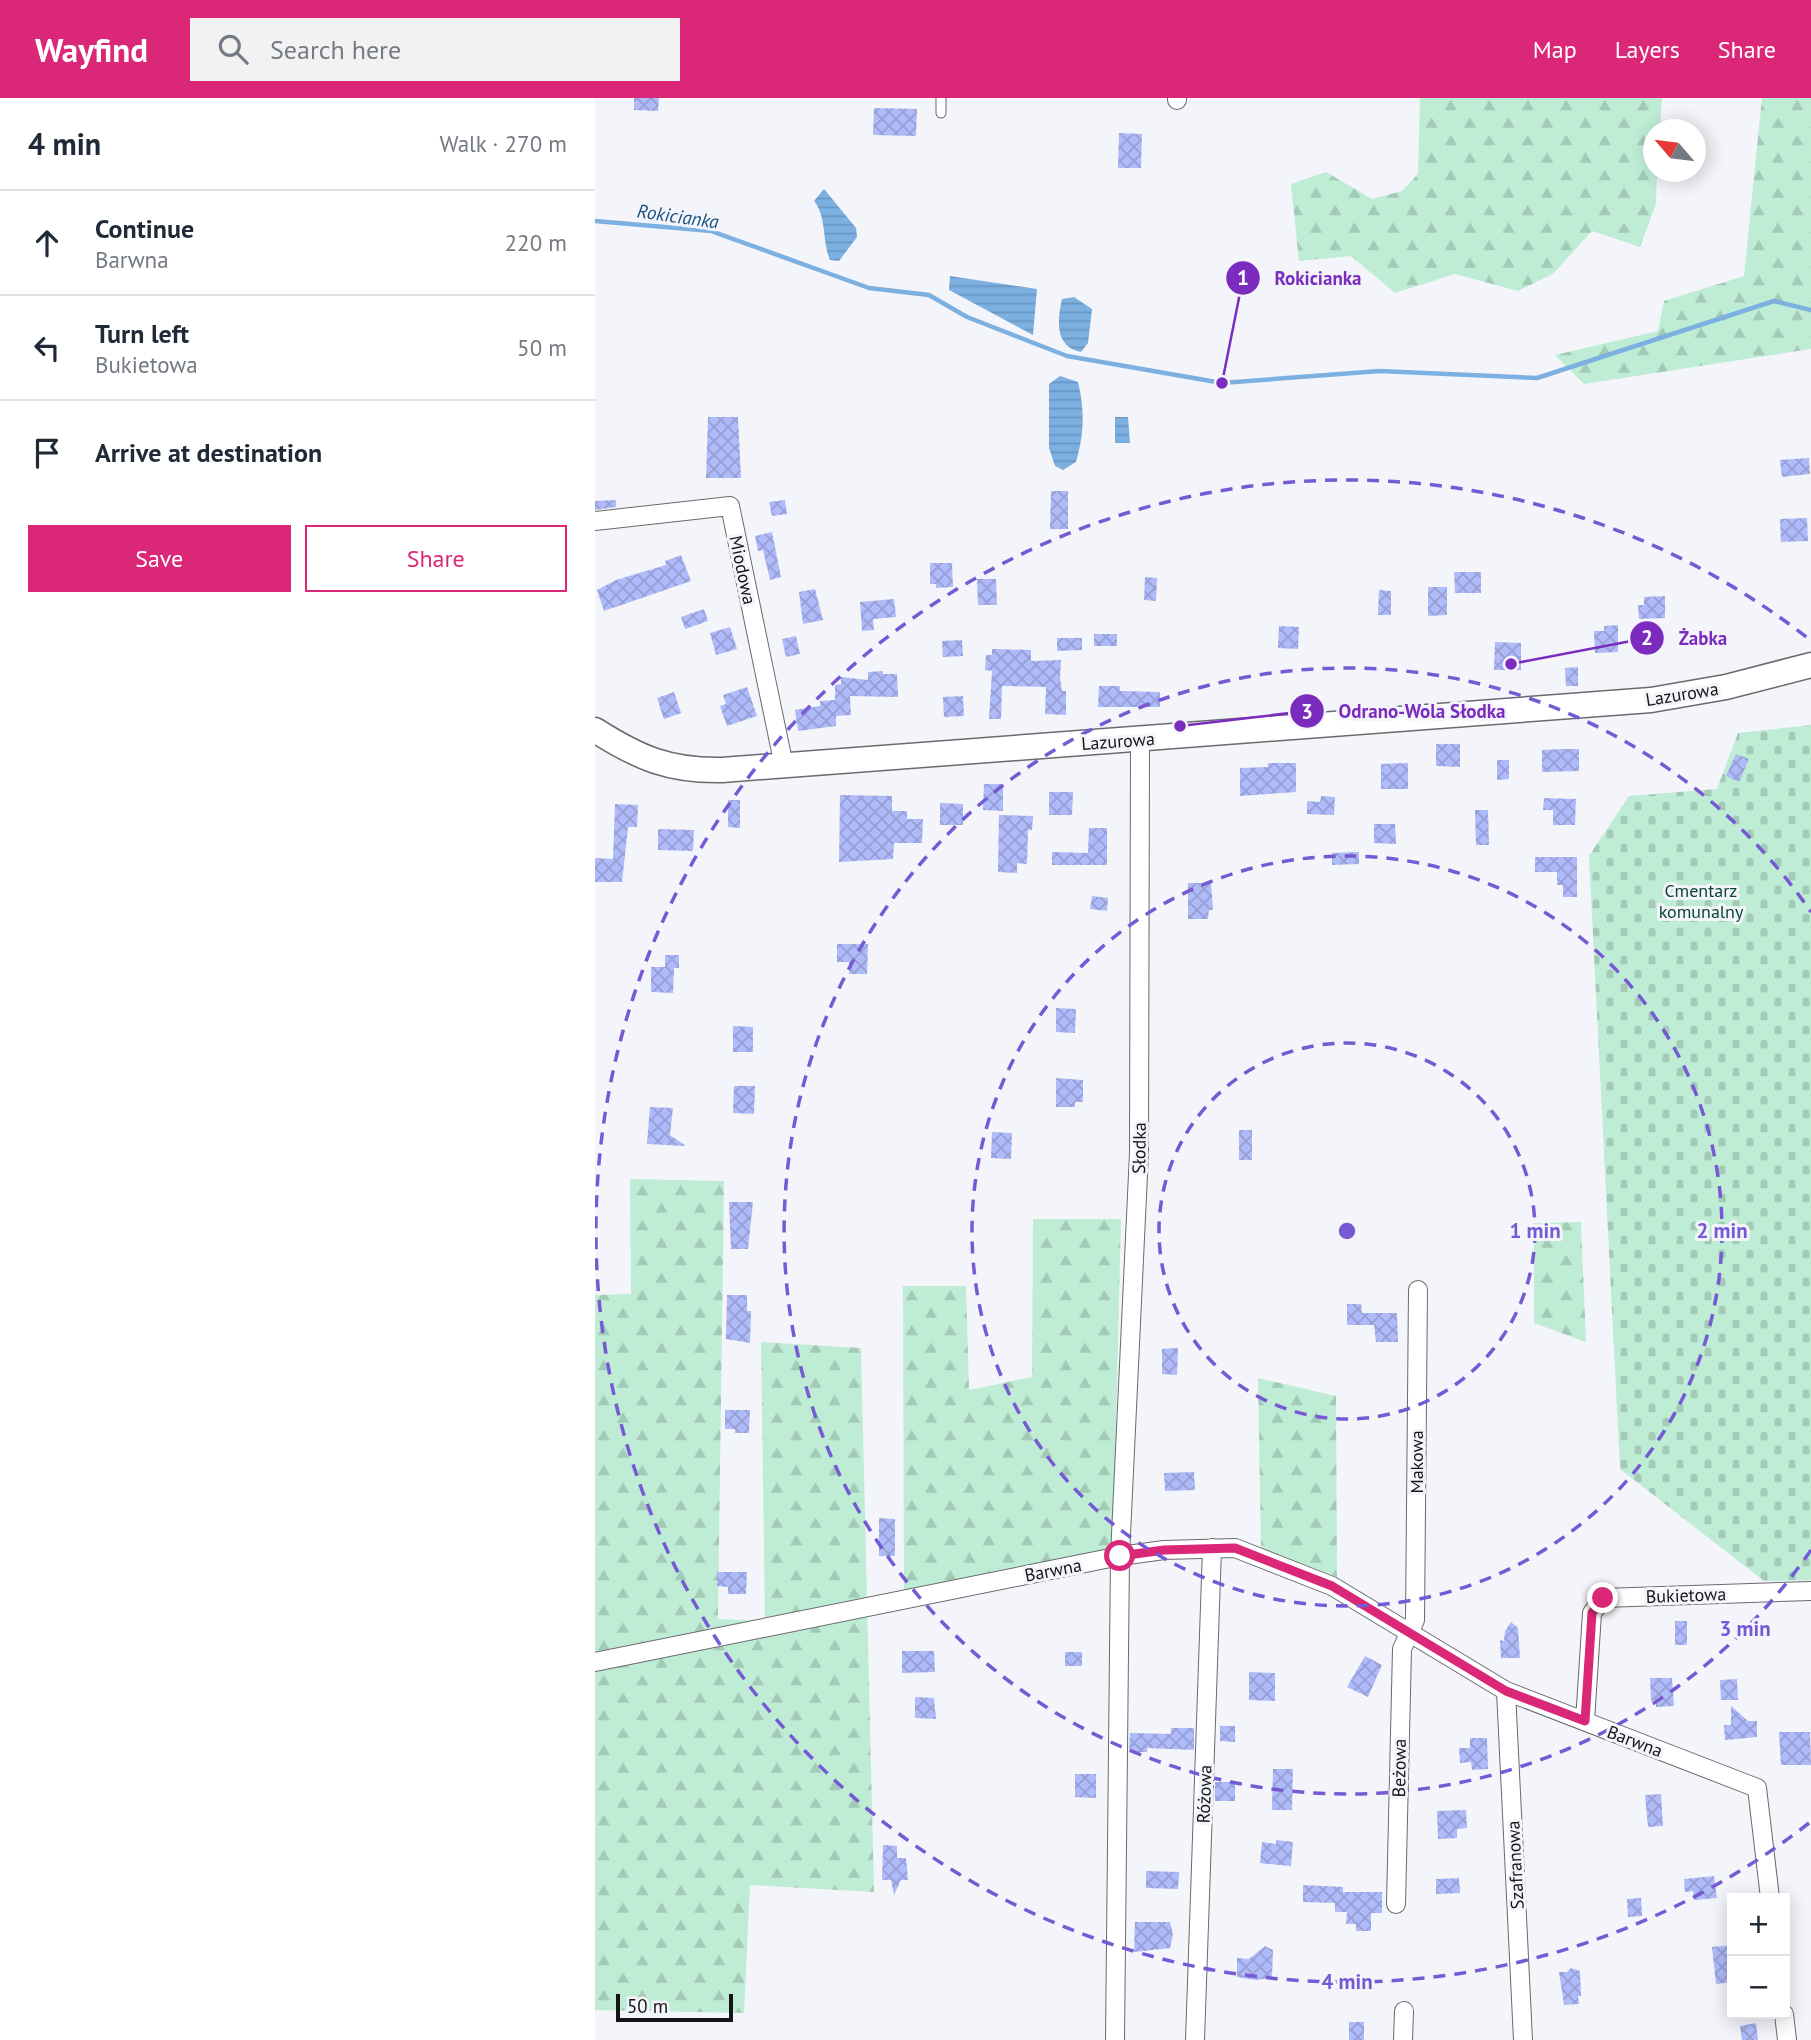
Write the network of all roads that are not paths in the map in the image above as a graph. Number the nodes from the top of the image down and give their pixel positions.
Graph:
1 (941, 98) edge
2 (941, 113) dead end
3 (595, 521) edge
4 (1811, 665) edge
5 (595, 730) edge
6 (1140, 739) junction
7 (784, 766) junction
8 (1418, 1290) dead end
9 (1212, 1548) junction
10 (1120, 1556) junction
11 (1811, 1591) edge
12 (1410, 1633) junction
13 (595, 1662) edge
14 (1506, 1691) junction
15 (1585, 1721) junction
16 (1769, 1893) edge
17 (1396, 1904) dead end
18 (1404, 2011) dead end
19 (1785, 2019) edge
20 (1115, 2040) edge
21 (1195, 2040) edge
22 (1403, 2040) edge
23 (1523, 2040) edge
24 (1787, 2040) edge

1 - 2 lane
3 - 7 street, Miodowa
4 - 6 street, Lazurowa
5 - 7 street, Lazurowa
6 - 7 street, Lazurowa
6 - 10 street, Słodka
8 - 12 street, Makowa
9 - 10 street, Barwna
9 - 12 street, Barwna
9 - 21 street, Różowa
10 - 13 street, Barwna
10 - 20 street, Słodka
11 - 15 street, Bukietowa
12 - 14 street, Barwna
12 - 17 street, Beżowa
14 - 15 street, Barwna
14 - 23 street, Szafranowa
15 - 16 street, Barwna
18 - 22 street
19 - 24 street

